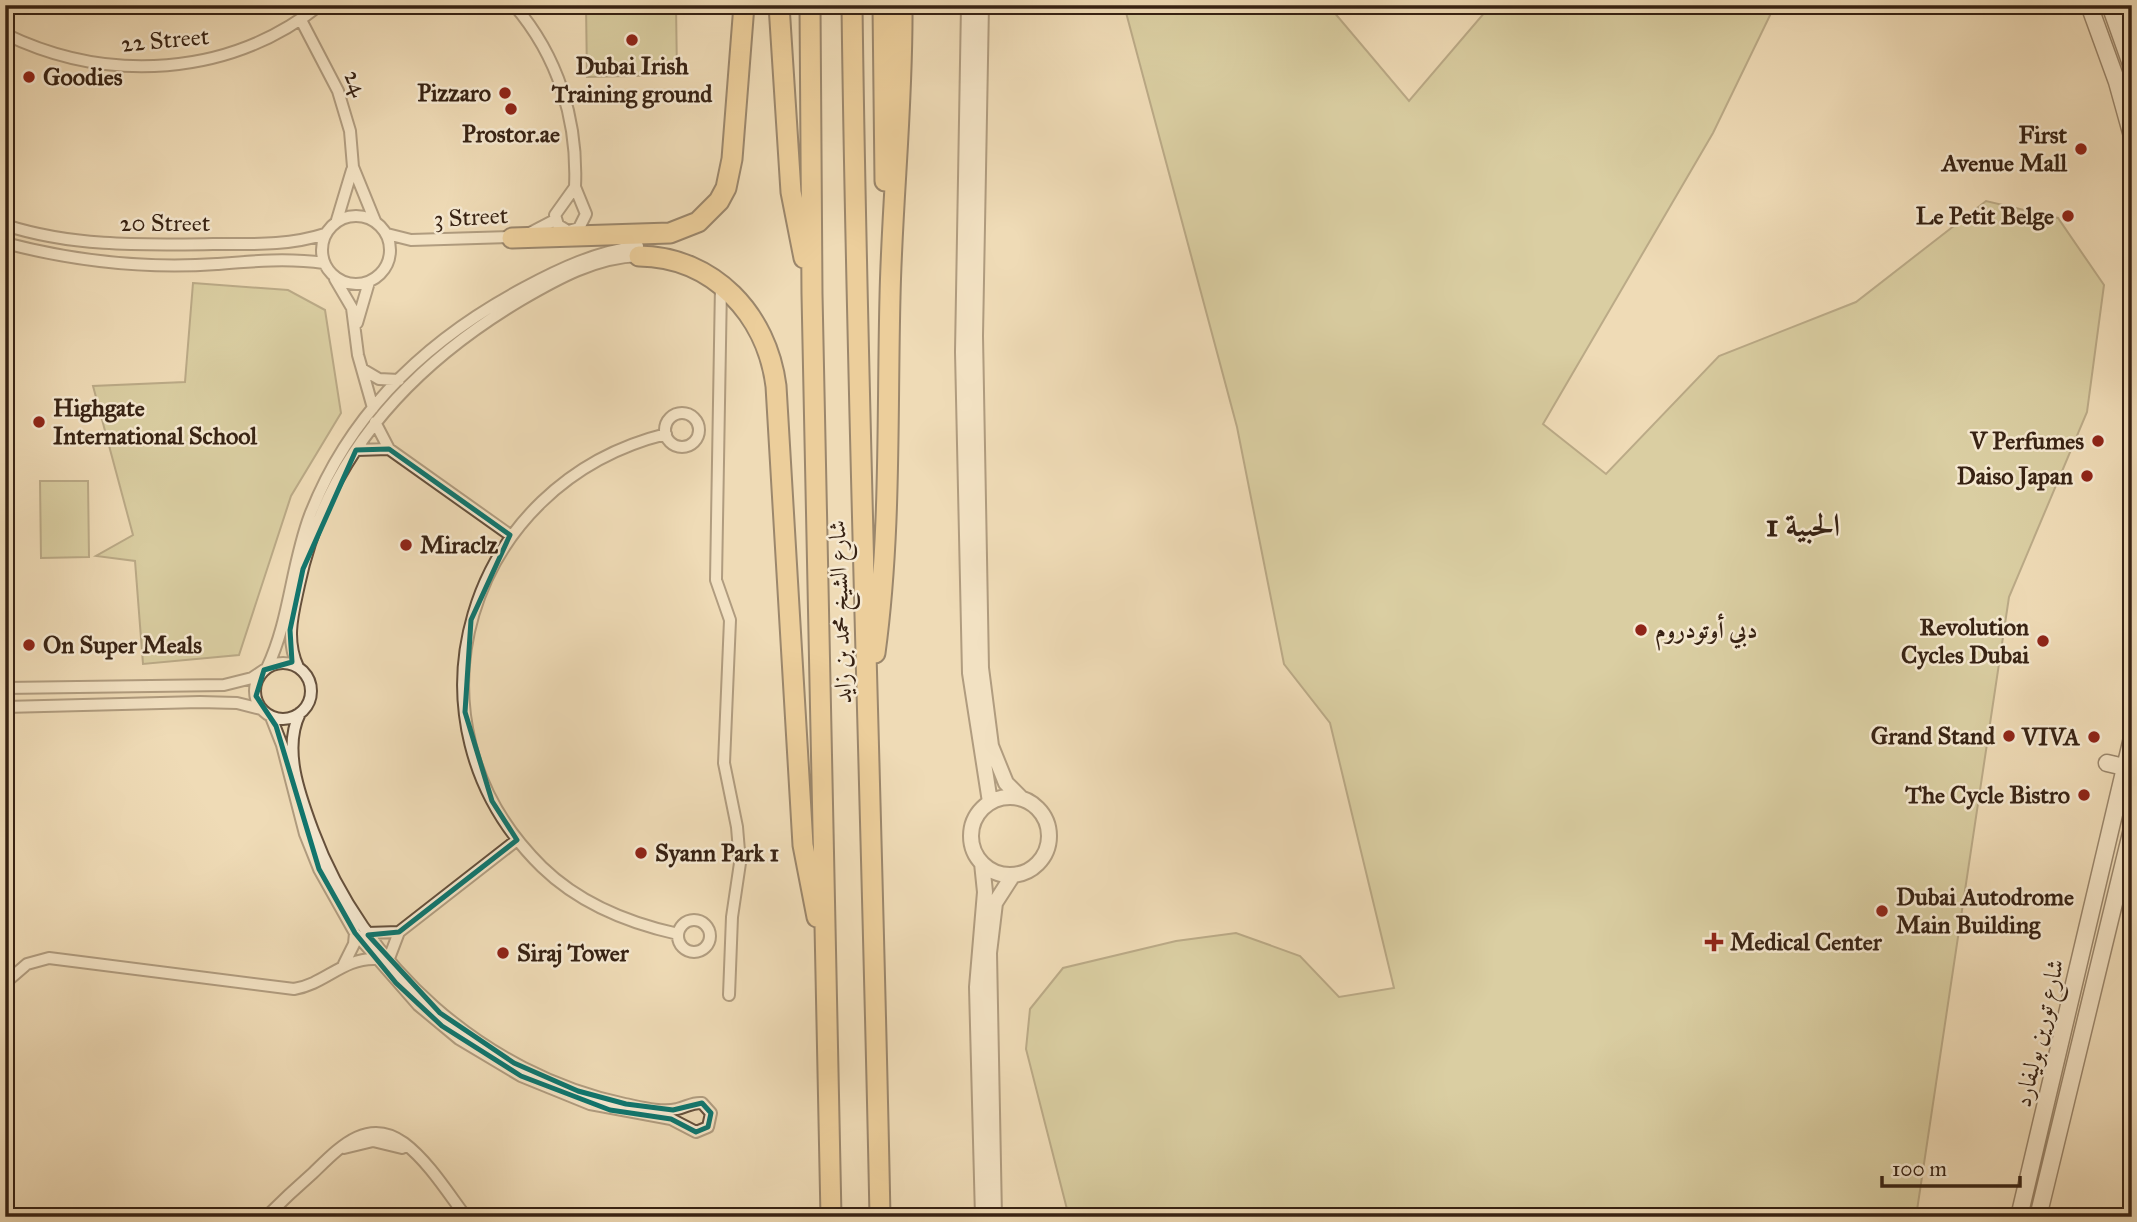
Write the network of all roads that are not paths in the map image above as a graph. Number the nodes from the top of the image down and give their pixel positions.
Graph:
1 (320, 5) edge
2 (513, 5) edge
3 (744, 5) edge
4 (779, 5) edge
5 (810, 5) edge
6 (852, 5) edge
7 (883, 5) edge
8 (902, 5) edge
9 (969, 5) edge
10 (981, 5) edge
11 (2089, 5) edge
12 (2098, 5) edge
13 (2110, 5) edge
14 (301, 20) junction
15 (2117, 21) junction
16 (5, 34) edge
17 (741, 51) junction
18 (2132, 67) edge
19 (2132, 136) edge
20 (353, 167) junction
21 (575, 187) junction
22 (337, 220) junction
23 (555, 220) junction
24 (375, 221) junction
25 (5, 225) edge
26 (325, 234) junction
27 (387, 234) junction
28 (512, 238) junction
29 (5, 243) edge
30 (638, 251) junction
31 (324, 263) junction
32 (334, 277) junction
33 (369, 282) junction
34 (721, 285) junction
35 (890, 293) junction
36 (812, 294) junction
37 (356, 326) junction
38 (362, 369) junction
39 (399, 380) junction
40 (373, 408) junction
41 (375, 422) junction
42 (666, 434) dead end
43 (389, 449) junction
44 (356, 450) junction
45 (510, 536) junction
46 (298, 667) junction
47 (265, 669) junction
48 (5, 688) edge
49 (869, 699) junction
50 (5, 707) edge
51 (261, 709) junction
52 (300, 713) junction
53 (271, 717) junction
54 (2132, 738) edge
55 (2107, 763) dead end
56 (2124, 767) junction
57 (1022, 799) junction
58 (990, 802) junction
59 (2132, 829) edge
60 (517, 840) junction
61 (982, 863) junction
62 (1013, 875) junction
63 (399, 932) junction
64 (361, 933) junction
65 (678, 934) dead end
66 (827, 957) junction
67 (375, 959) junction
68 (388, 961) junction
69 (344, 964) junction
70 (5, 983) edge
71 (729, 995) dead end
72 (2065, 1024) junction
73 (2080, 1039) junction
74 (2025, 1191) junction
75 (2038, 1214) edge
76 (5, 1216) edge
77 (14, 1217) edge
78 (266, 1217) edge
79 (466, 1217) edge
80 (831, 1217) edge
81 (880, 1217) edge
82 (983, 1217) edge
83 (994, 1217) edge
84 (2019, 1217) edge

1 - 14 street, 22 Street
2 - 21 street, 3 Street
3 - 17 highway
4 - 36 highway
5 - 36 highway, شارع الشيخ محمد بن زايد
6 - 49 highway, شارع الشيخ محمد بن زايد
7 - 35 highway
8 - 35 highway
9 - 58 street
10 - 57 street
11 - 19 main road
12 - 15 main road
13 - 15 main road
14 - 16 street, 22 Street
14 - 20 street, 24
15 - 18 main road
17 - 28 highway
17 - 30 highway
20 - 22 street, 24
20 - 24 street, 24
21 - 23 street
21 - 23 street, 3 Street
22 - 24 street
22 - 26 street
23 - 28 street, 3 Street
24 - 27 street
25 - 26 street, 20 Street
26 - 31 street
27 - 28 street, 3 Street
27 - 33 street
29 - 31 street, 20 Street
30 - 34 highway
30 - 39 street
30 - 41 street
31 - 32 street
32 - 33 street
32 - 37 street
33 - 37 street
34 - 66 highway
34 - 71 street
35 - 49 highway
36 - 66 highway, شارع الشيخ محمد بن زايد
37 - 38 street
38 - 39 street
38 - 40 street
39 - 40 street
40 - 47 street
41 - 43 street
41 - 44 street
42 - 45 street
43 - 44 street
43 - 45 street
44 - 46 street
45 - 60 street
46 - 47 street
46 - 52 street
47 - 48 street
47 - 51 street
49 - 81 highway, شارع الشيخ محمد بن زايد
50 - 51 street
51 - 53 street
52 - 53 street
52 - 64 street
53 - 64 street
54 - 56 main road, شارع تورين بوليفارد
55 - 56 main road
56 - 72 main road, شارع تورين بوليفارد
57 - 58 street
57 - 62 street
58 - 61 street
59 - 73 main road, شارع تورين بوليفارد
60 - 63 street
60 - 65 street
61 - 62 street
61 - 82 street
62 - 83 street
63 - 64 street
63 - 68 street
64 - 67 street
64 - 68 street
64 - 69 street
66 - 80 highway, شارع الشيخ محمد بن زايد
67 - 68 street
67 - 69 street
69 - 70 street
72 - 73 main road
72 - 74 main road, شارع تورين بوليفارد
73 - 75 main road, شارع تورين بوليفارد
74 - 75 main road
74 - 84 main road, شارع تورين بوليفارد
76 - 77 street
78 - 79 street

